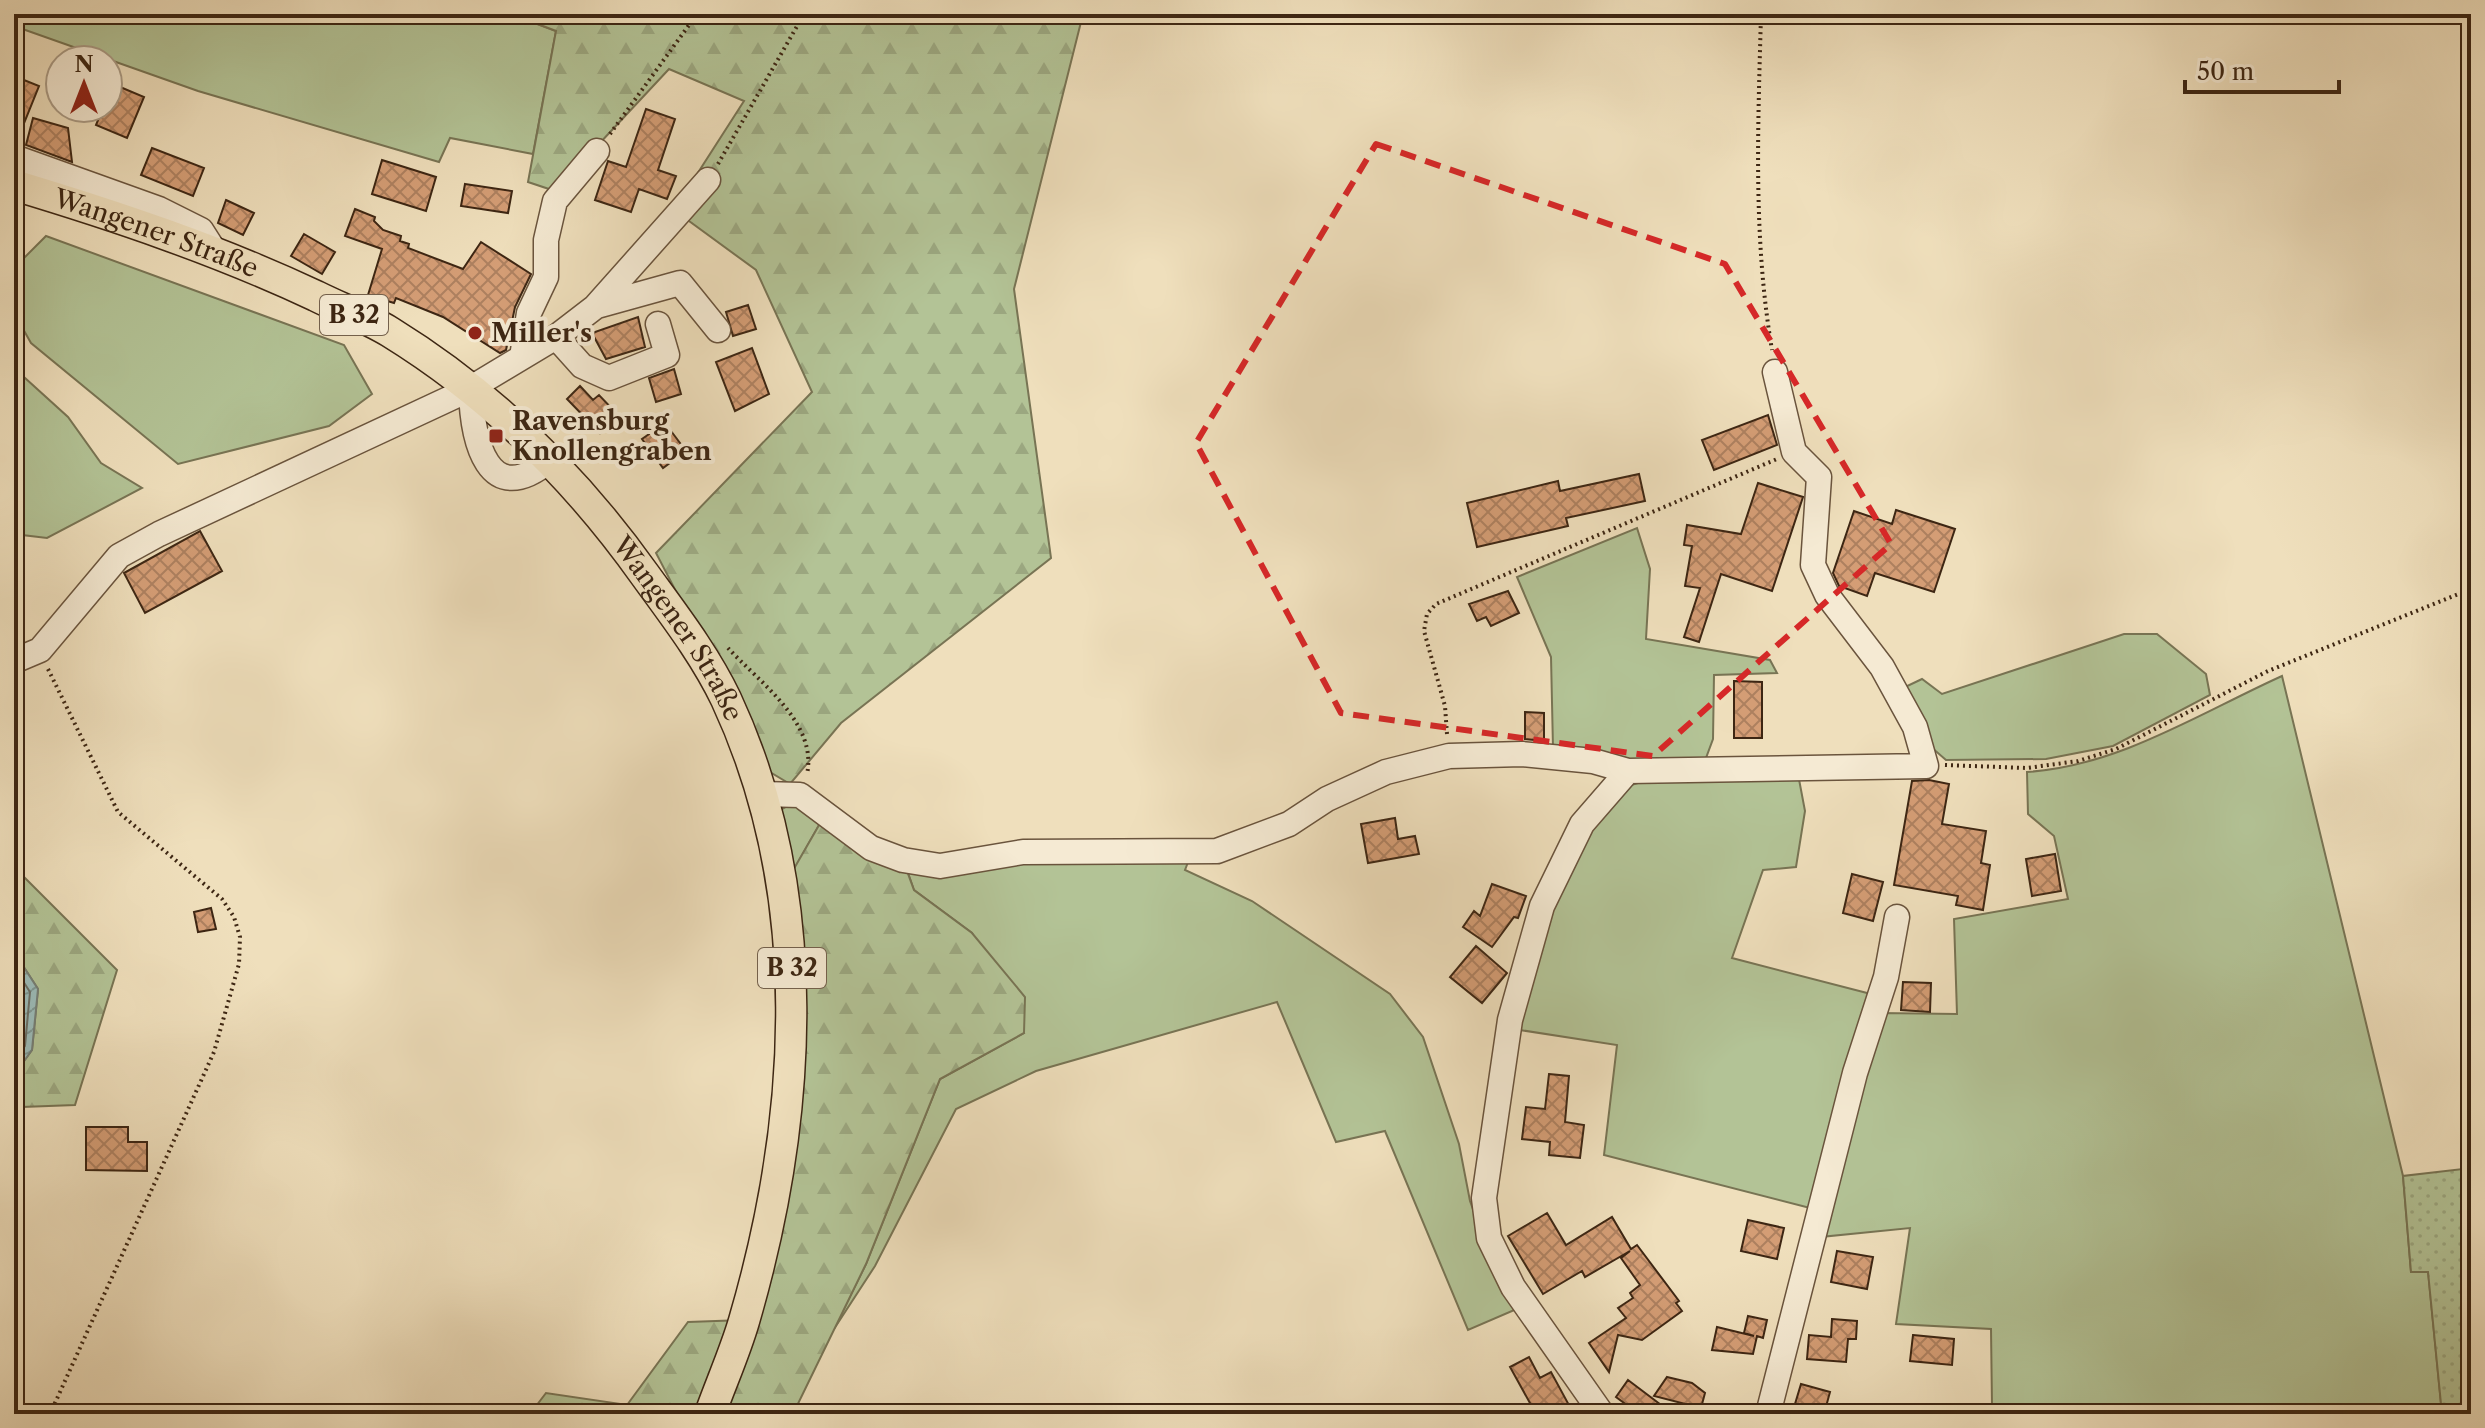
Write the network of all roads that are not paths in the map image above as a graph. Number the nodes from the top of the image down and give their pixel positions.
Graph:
1 (597, 151) road end
2 (14, 157) edge
3 (708, 180) road end
4 (14, 185) edge
5 (215, 252) junction
6 (595, 307) junction
7 (658, 324) dead end
8 (718, 330) dead end
9 (556, 337) junction
10 (522, 357) junction
11 (1775, 372) road end
12 (471, 388) junction
13 (551, 459) junction
14 (14, 661) edge
15 (1628, 771) junction
16 (761, 794) junction
17 (1897, 917) dead end
18 (710, 1414) edge
19 (1602, 1414) edge
20 (1768, 1414) edge

1 - 10 street
2 - 5 street
3 - 6 street
4 - 5 main road, Wangener Straße / B 32
5 - 12 main road, Wangener Straße / B 32
6 - 8 street
6 - 9 street
7 - 9 street
9 - 10 street
10 - 12 street
11 - 15 street
12 - 13 main road, Wangener Straße / B 32
12 - 13 street
12 - 14 street
13 - 16 main road, Wangener Straße / B 32
15 - 16 street
15 - 19 street
16 - 18 main road, Wangener Straße / B 32
17 - 20 street

